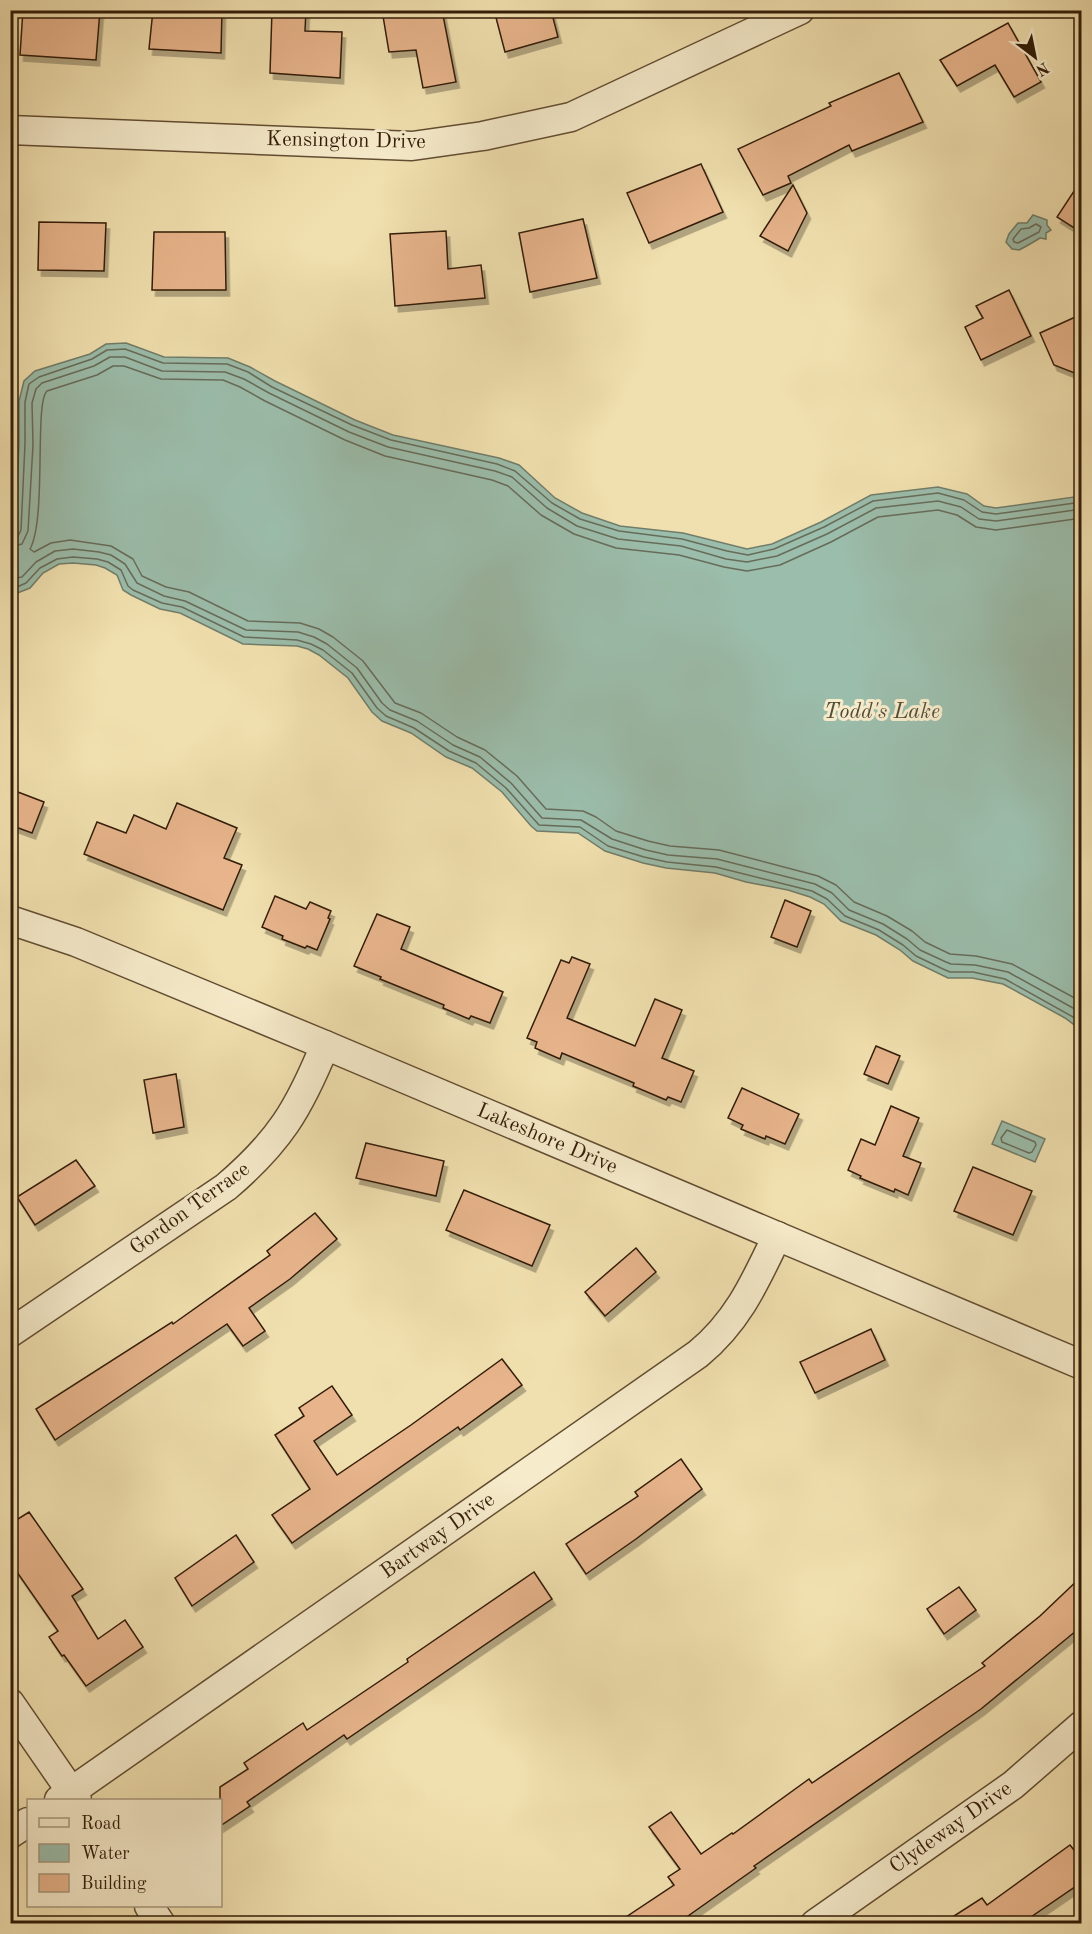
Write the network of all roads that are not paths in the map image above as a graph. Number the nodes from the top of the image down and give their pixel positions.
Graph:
1 (800, 10) edge
2 (10, 130) edge
3 (10, 920) edge
4 (326, 1045) junction
5 (777, 1236) junction
6 (10, 1333) edge
7 (1082, 1365) edge
8 (10, 1703) edge
9 (1082, 1725) edge
10 (69, 1798) edge
11 (27, 1823) edge
12 (10, 1834) edge
13 (150, 1907) edge
14 (161, 1923) edge
15 (815, 1923) edge

1 - 2 street, Kensington Drive
3 - 4 street, Lakeshore Drive
4 - 5 street, Lakeshore Drive
4 - 6 street, Gordon Terrace
5 - 7 street, Lakeshore Drive
5 - 10 street, Bartway Drive
8 - 10 street
9 - 15 street, Clydeway Drive
11 - 12 street
13 - 14 street

